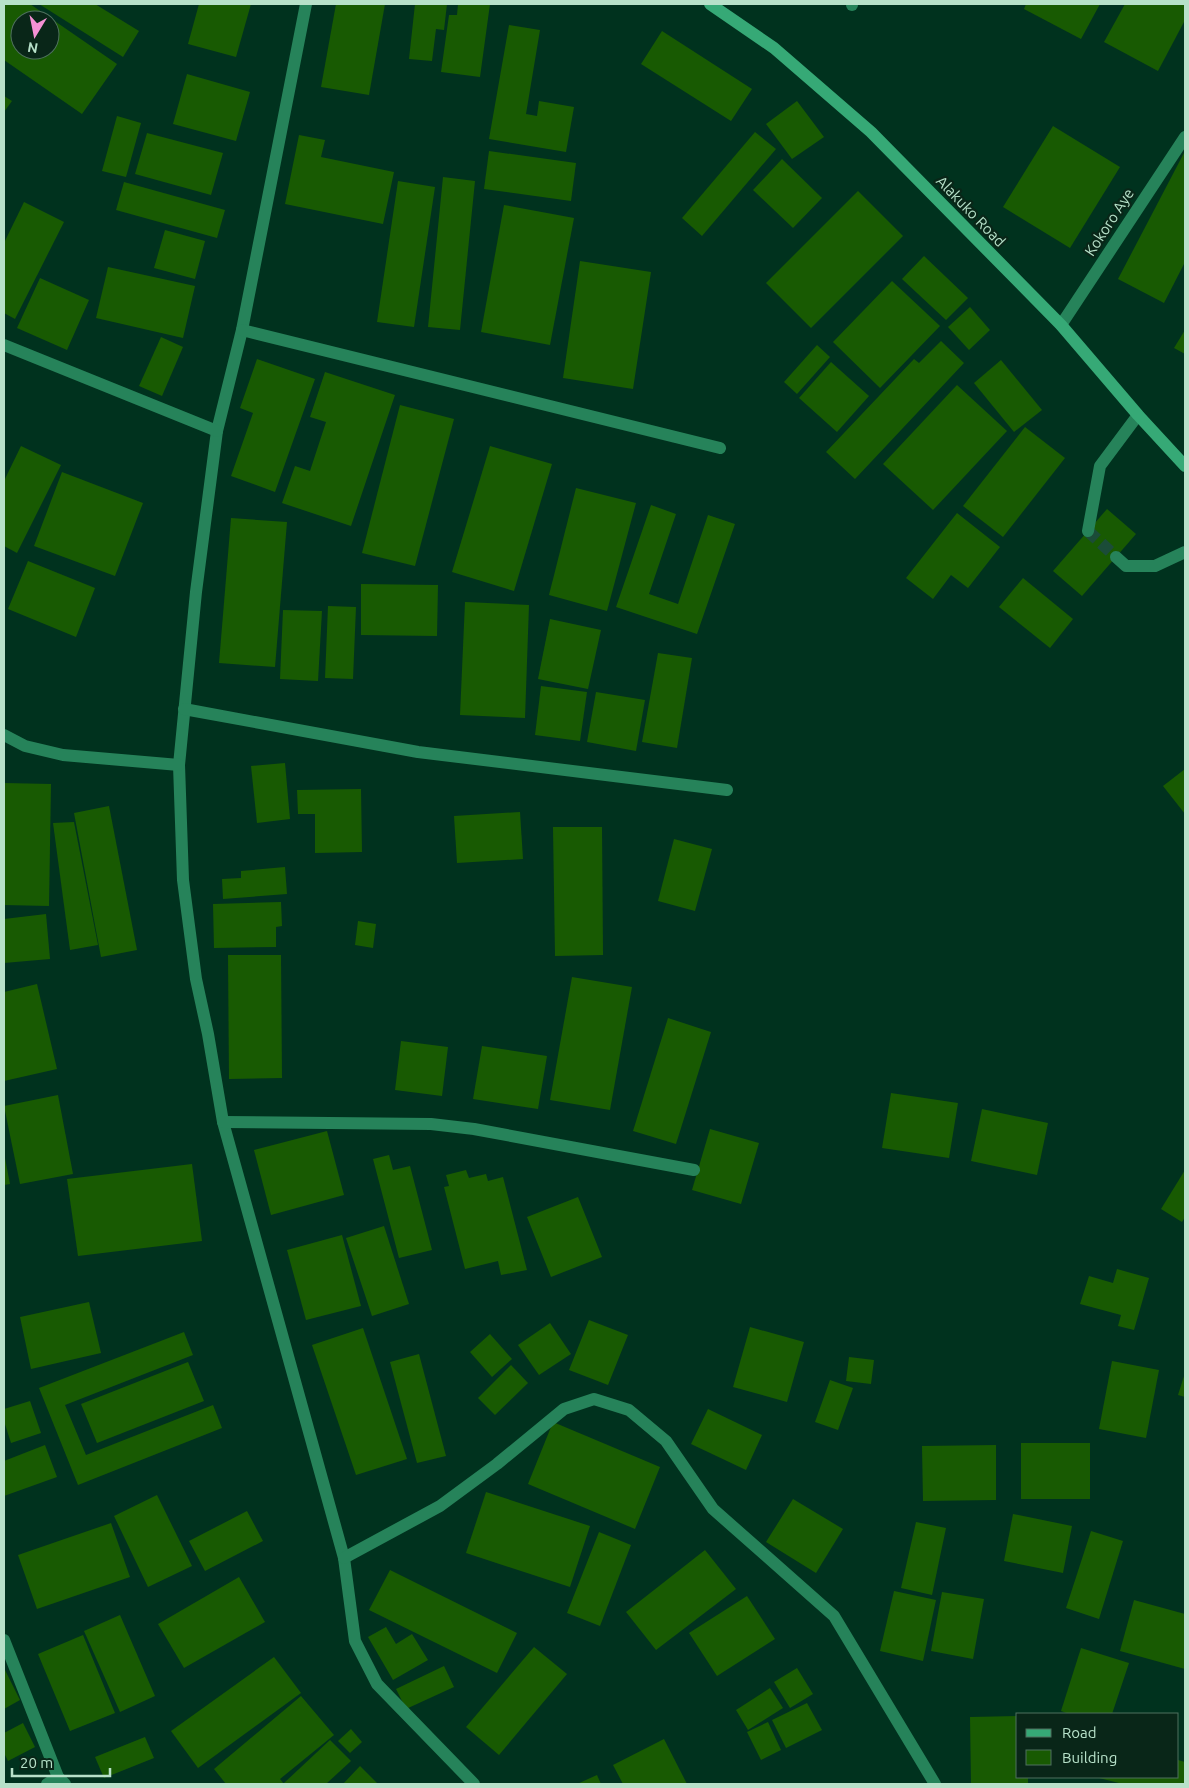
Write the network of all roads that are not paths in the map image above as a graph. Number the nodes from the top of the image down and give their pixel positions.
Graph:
1 (306, 4) edge
2 (710, 4) edge
3 (1185, 136) edge
4 (1061, 325) junction
5 (242, 330) junction
6 (4, 345) edge
7 (1138, 415) junction
8 (217, 431) junction
9 (720, 448) dead end
10 (1185, 466) edge
11 (1088, 532) dead end
12 (1185, 552) edge
13 (1116, 557) tunnel mouth
14 (184, 709) junction
15 (4, 735) edge
16 (179, 765) junction
17 (728, 790) dead end
18 (223, 1122) junction
19 (694, 1170) dead end
20 (344, 1558) junction
21 (4, 1640) edge
22 (62, 1781) edge
23 (47, 1784) edge
24 (474, 1784) edge
25 (935, 1784) edge

1 - 5 street
2 - 4 main road, Alakuko Road
3 - 4 street, Kokoro Aye
4 - 7 main road, Alakuko Road
5 - 8 street
5 - 9 street
6 - 8 street
7 - 10 main road, Alakuko Road
7 - 11 street
8 - 14 street
12 - 13 street
14 - 16 street
14 - 17 street
15 - 16 street
16 - 18 street
18 - 19 street
18 - 20 street
20 - 24 street
20 - 25 street
21 - 22 street
22 - 23 street

